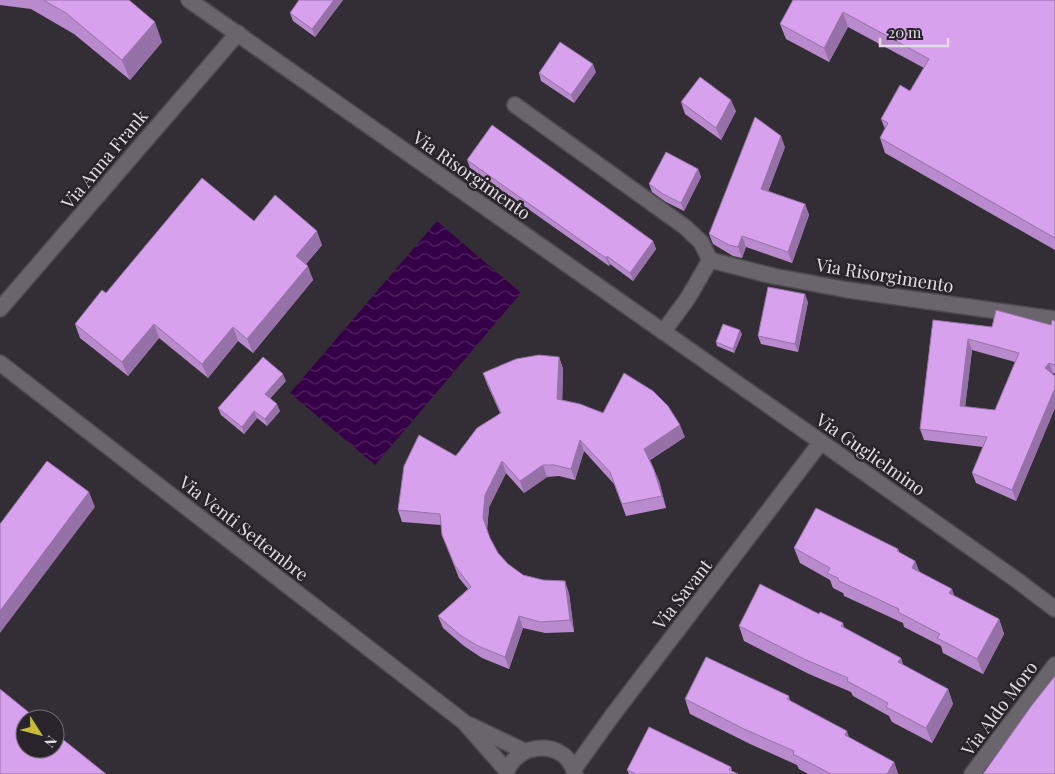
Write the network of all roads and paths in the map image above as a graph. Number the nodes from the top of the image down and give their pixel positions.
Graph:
1 (189, 0) edge
2 (238, 33) junction
3 (515, 105) dead end
4 (710, 260) junction
5 (0, 308) edge
6 (1055, 319) edge
7 (663, 332) junction
8 (0, 363) edge
9 (821, 442) junction
10 (1055, 609) edge
11 (1055, 665) edge
12 (464, 722) junction
13 (524, 751) junction
14 (506, 772) edge
15 (574, 772) edge
16 (972, 774) edge

1 - 2 street, Via Risorgimento
2 - 5 street, Via Anna Frank
2 - 7 street, Via Risorgimento
3 - 4 street
4 - 6 street, Via Risorgimento
4 - 7 street
7 - 9 street, Via Guglielmino
8 - 12 street, Via Venti Settembre
9 - 10 street, Via Guglielmino
9 - 15 street, Via Savant
11 - 16 street, Via Aldo Moro
12 - 13 street, Via Venti Settembre
12 - 14 street, Via Venti Settembre
13 - 14 street
13 - 15 street

